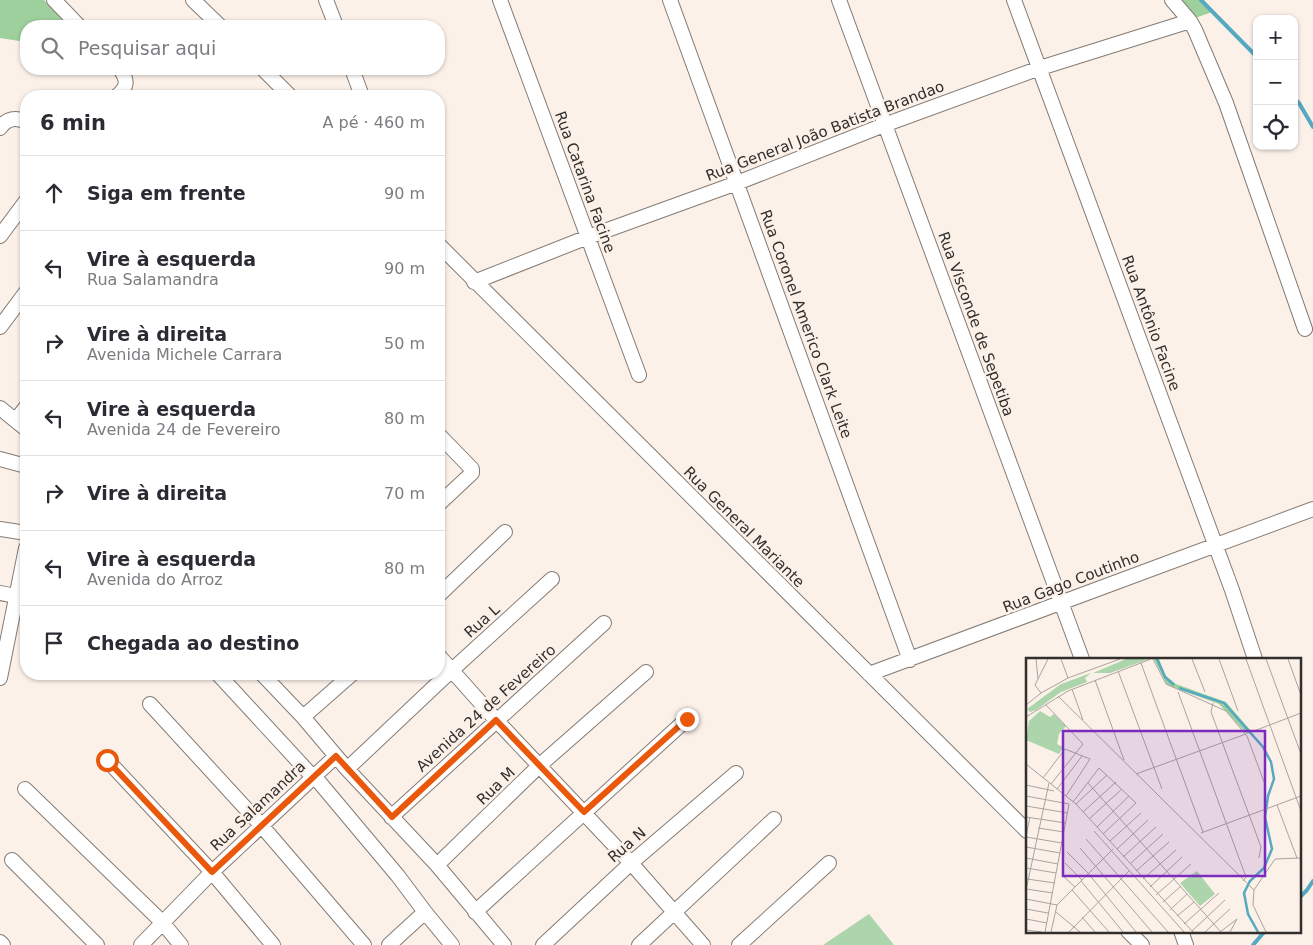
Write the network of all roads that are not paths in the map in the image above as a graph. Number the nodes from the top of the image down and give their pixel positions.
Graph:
1 (54, 0) edge
2 (193, 0) edge
3 (326, 0) edge
4 (500, 0) edge
5 (670, 0) edge
6 (839, 0) edge
7 (1014, 0) edge
8 (1172, 0) edge
9 (73, 20) edge
10 (214, 20) edge
11 (334, 20) edge
12 (1190, 21) junction
13 (1040, 68) junction
14 (124, 75) edge
15 (269, 75) edge
16 (354, 75) edge
17 (124, 90) edge
18 (284, 90) edge
19 (360, 90) edge
20 (20, 119) edge
21 (884, 125) junction
22 (0, 128) edge
23 (737, 183) junction
24 (20, 209) edge
25 (0, 236) edge
26 (588, 237) junction
27 (445, 251) edge
28 (474, 282) junction
29 (20, 300) edge
30 (0, 327) edge
31 (1305, 329) dead end
32 (639, 376) dead end
33 (0, 408) edge
34 (20, 423) edge
35 (445, 441) edge
36 (4, 460) edge
37 (20, 464) edge
38 (445, 498) edge
39 (1313, 509) edge
40 (0, 529) edge
41 (505, 532) dead end
42 (20, 533) edge
43 (1214, 546) junction
44 (20, 577) edge
45 (552, 579) dead end
46 (445, 589) edge
47 (0, 594) edge
48 (16, 596) junction
49 (1062, 603) junction
50 (604, 623) dead end
51 (1082, 658) edge
52 (1255, 658) edge
53 (2, 660) edge
54 (910, 660) junction
55 (445, 662) edge
56 (452, 670) junction
57 (646, 672) dead end
58 (869, 674) junction
59 (445, 677) edge
60 (0, 678) edge
61 (224, 680) edge
62 (268, 680) edge
63 (345, 680) edge
64 (441, 680) edge
65 (150, 704) dead end
66 (303, 717) junction
67 (687, 719) dead end
68 (496, 720) junction
69 (336, 756) junction
70 (107, 760) dead end
71 (540, 765) junction
72 (347, 769) junction
73 (736, 773) dead end
74 (312, 776) junction
75 (25, 789) dead end
76 (584, 812) junction
77 (392, 817) junction
78 (774, 819) dead end
79 (261, 825) junction
80 (1026, 830) edge
81 (12, 860) dead end
82 (631, 862) junction
83 (829, 863) dead end
84 (437, 864) junction
85 (212, 872) junction
86 (425, 912) junction
87 (475, 912) junction
88 (674, 913) junction
89 (162, 922) junction
90 (1129, 932) edge
91 (1181, 932) edge
92 (0, 942) edge
93 (3, 945) edge
94 (96, 945) edge
95 (141, 945) edge
96 (181, 945) edge
97 (273, 945) edge
98 (364, 945) edge
99 (389, 945) edge
100 (452, 945) edge
101 (504, 945) edge
102 (543, 945) edge
103 (639, 945) edge
104 (703, 945) edge
105 (739, 945) edge
106 (1142, 945) edge
107 (1186, 945) edge

1 - 9 street
2 - 10 street
3 - 11 street
4 - 26 street, Rua Catarina Facine
5 - 23 street, Rua Coronel Americo Clark Leite
6 - 21 street, Rua Visconde de Sepetiba
7 - 13 street, Rua Antônio Facine
8 - 12 street
12 - 13 street, Rua General João Batista Brandao
12 - 31 street
13 - 21 street, Rua General João Batista Brandao
13 - 43 street, Rua Antônio Facine
14 - 17 street
15 - 18 street
16 - 19 street
20 - 22 street
21 - 23 street, Rua General João Batista Brandao
21 - 49 street, Rua Visconde de Sepetiba
23 - 26 street, Rua General João Batista Brandao
23 - 54 street, Rua Coronel Americo Clark Leite
24 - 25 street
26 - 28 street, Rua General João Batista Brandao
26 - 32 street, Rua Catarina Facine
27 - 28 street, Rua General Mariante
28 - 58 street, Rua General Mariante
29 - 30 street
33 - 34 street
35 - 38 street
36 - 37 street
39 - 43 street, Rua Gago Coutinho
40 - 42 street
41 - 46 street
43 - 49 street, Rua Gago Coutinho
43 - 52 street, Rua Antônio Facine
44 - 48 street
45 - 56 street, Rua L
47 - 48 street
48 - 53 street
49 - 51 street, Rua Visconde de Sepetiba
49 - 54 street, Rua Gago Coutinho
50 - 68 street, Avenida 24 de Fevereiro
53 - 60 street
54 - 58 street, Rua Gago Coutinho
55 - 56 street
56 - 59 street, Rua L
56 - 68 street
57 - 71 street, Rua M
58 - 80 street, Rua General Mariante
61 - 74 street
62 - 66 street
63 - 66 street
64 - 72 street, Rua L
65 - 79 street
66 - 69 street
67 - 76 street
68 - 71 street
68 - 77 street, Avenida 24 de Fevereiro
69 - 72 street
69 - 74 street, Rua Salamandra
70 - 85 street
71 - 76 street
71 - 84 street, Rua M
72 - 77 street
73 - 82 street, Rua N
74 - 79 street, Rua Salamandra
74 - 86 street
75 - 89 street
76 - 82 street
76 - 87 street
77 - 84 street
78 - 88 street
79 - 85 street, Rua Salamandra
79 - 98 street
81 - 94 street
82 - 88 street
82 - 102 street, Rua N
83 - 105 street
84 - 87 street
85 - 89 street, Rua Salamandra
85 - 97 street
86 - 99 street
86 - 100 street
87 - 101 street
88 - 103 street
88 - 104 street
89 - 95 street, Rua Salamandra
89 - 96 street
90 - 106 street
91 - 107 street
92 - 93 street

